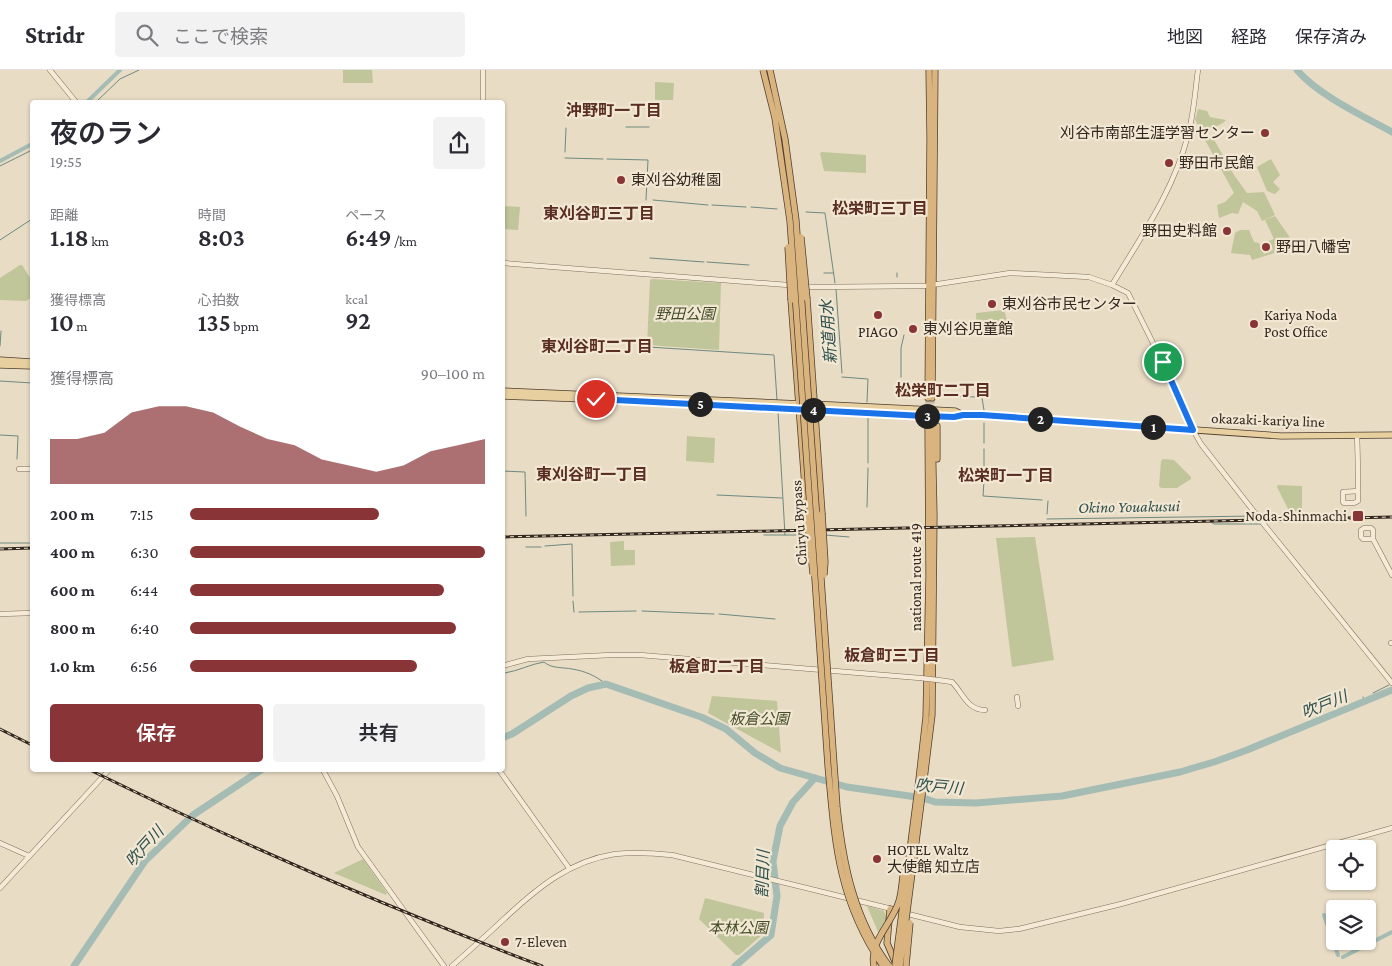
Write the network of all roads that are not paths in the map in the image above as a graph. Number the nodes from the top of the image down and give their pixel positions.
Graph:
1 (50, 70) edge
2 (483, 70) edge
3 (763, 70) edge
4 (770, 70) edge
5 (929, 70) edge
6 (1198, 70) edge
7 (935, 71) edge
8 (74, 100) edge
9 (482, 100) dead end
10 (793, 221) junction
11 (505, 263) edge
12 (931, 285) junction
13 (1112, 285) junction
14 (0, 360) edge
15 (30, 362) edge
16 (0, 365) edge
17 (30, 366) edge
18 (505, 391) edge
19 (505, 396) edge
20 (930, 398) tunnel mouth
21 (800, 407) junction
22 (815, 408) junction
23 (930, 426) tunnel mouth
24 (1193, 430) junction
25 (1357, 435) junction
26 (1392, 435) edge
27 (18, 469) dead end
28 (30, 470) edge
29 (1358, 491) dead end
30 (1373, 539) dead end
31 (1392, 575) edge
32 (819, 591) junction
33 (0, 614) edge
34 (30, 614) edge
35 (505, 665) edge
36 (1391, 682) edge
37 (1017, 696) dead end
38 (1018, 706) dead end
39 (985, 710) dead end
40 (107, 772) edge
41 (324, 772) edge
42 (500, 772) edge
43 (921, 788) junction
44 (916, 804) junction
45 (1392, 828) edge
46 (918, 831) junction
47 (0, 843) edge
48 (30, 856) junction
49 (569, 868) junction
50 (0, 888) edge
51 (890, 909) junction
52 (444, 966) edge
53 (452, 966) edge
54 (874, 966) edge
55 (883, 966) edge
56 (889, 966) edge
57 (898, 966) edge
58 (906, 966) edge

1 - 8 street
2 - 9 street
3 - 10 highway, Chiryu Bypass, bridge
4 - 10 highway, Chiryu Bypass, bridge
5 - 12 highway
6 - 13 street
7 - 12 highway
10 - 21 highway, bridge
10 - 22 highway, bridge
10 - 32 highway, Chiryu Bypass, bridge
11 - 12 street
12 - 13 street
12 - 20 highway
13 - 24 street
14 - 15 main road
16 - 17 main road
18 - 21 main road, okazaki-kariya line
19 - 21 main road, okazaki-kariya line
21 - 22 main road, okazaki-kariya line
21 - 32 highway, bridge
22 - 24 main road, okazaki-kariya line
22 - 32 highway, bridge
23 - 43 highway, national route 419
24 - 25 main road, okazaki-kariya line
24 - 36 street
25 - 26 main road, okazaki-kariya line
25 - 29 street
27 - 28 street
30 - 31 street
32 - 55 highway, Chiryu Bypass, bridge
32 - 56 highway, Chiryu Bypass, bridge
33 - 34 street
35 - 39 street, bridge
37 - 38 street
40 - 48 street
41 - 52 street
42 - 49 street
43 - 44 highway, national route 419, bridge
43 - 46 highway, national route 419, bridge
44 - 54 highway, bridge
44 - 57 highway, national route 419, bridge
45 - 51 street
46 - 57 highway, national route 419, bridge
46 - 58 highway, bridge
47 - 48 street
48 - 50 street
49 - 51 street
49 - 53 street
51 - 57 highway

